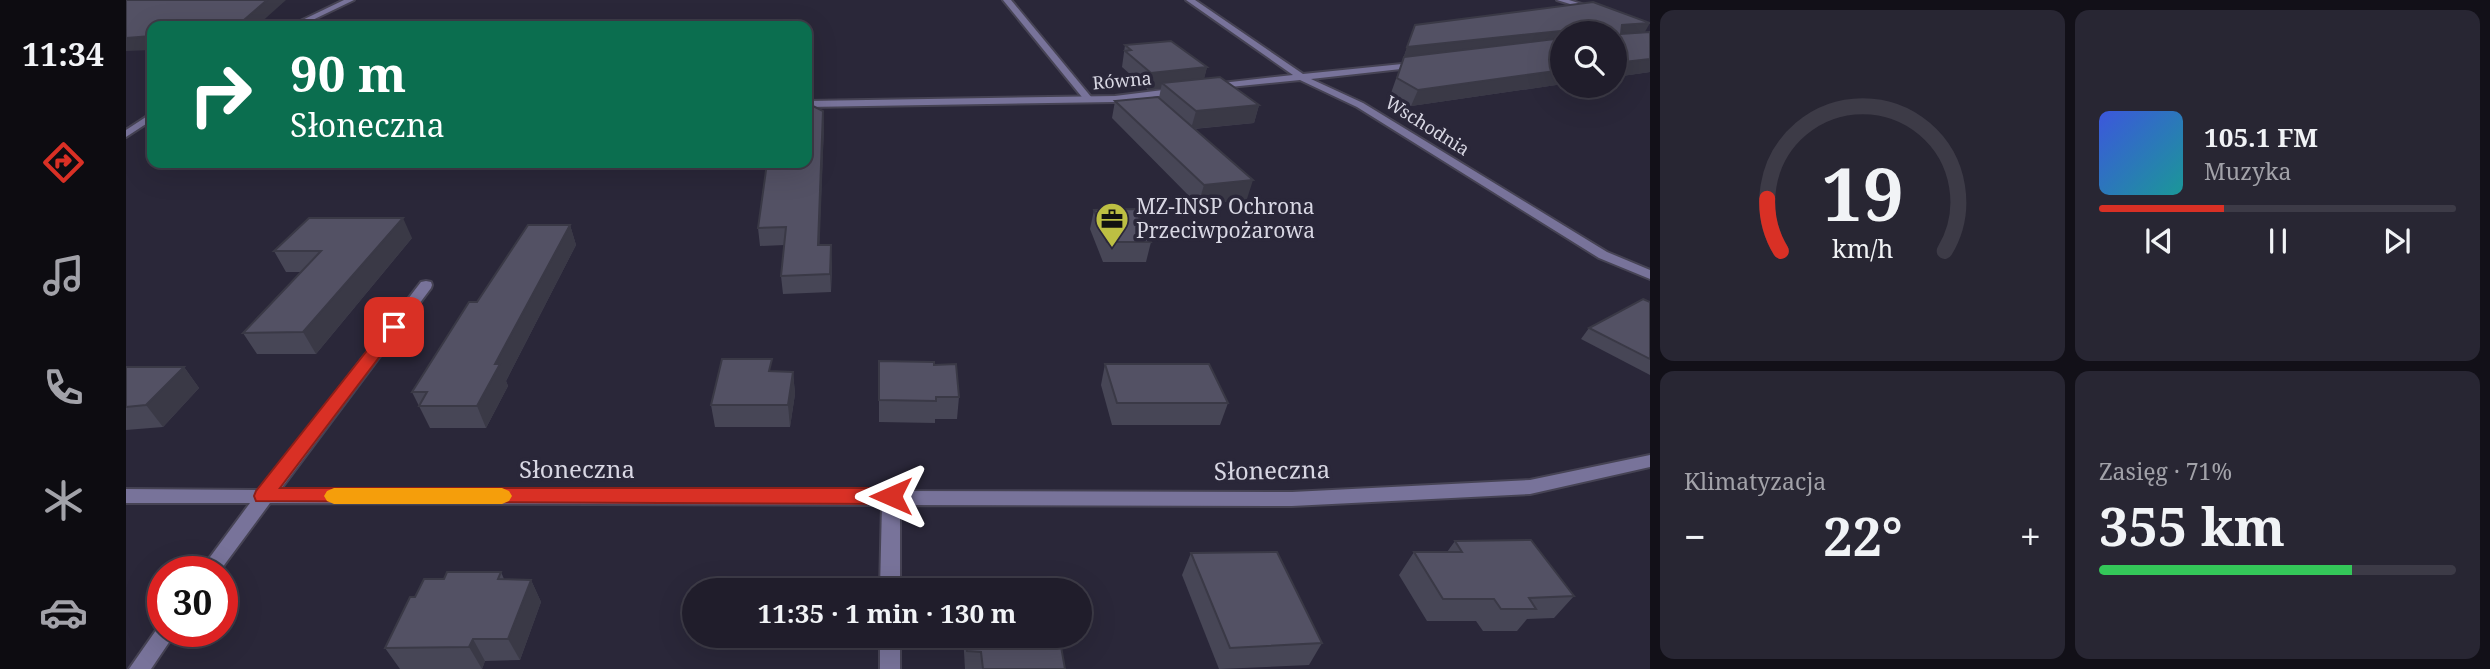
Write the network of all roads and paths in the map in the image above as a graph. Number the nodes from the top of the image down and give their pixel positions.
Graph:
1 (350, 0) edge
2 (1007, 0) edge
3 (1190, 0) edge
4 (1561, 0) edge
5 (1599, 11) edge
6 (305, 21) edge
7 (1424, 64) edge
8 (1299, 76) junction
9 (1207, 88) edge
10 (1194, 90) edge
11 (1089, 100) junction
12 (812, 104) edge
13 (147, 119) edge
14 (126, 134) edge
15 (1650, 275) edge
16 (426, 285) dead end
17 (1650, 461) edge
18 (126, 496) edge
19 (263, 496) junction
20 (891, 496) junction
21 (220, 556) edge
22 (890, 578) edge
23 (155, 647) edge
24 (890, 648) edge
25 (139, 669) edge
26 (890, 669) edge

1 - 6 street
2 - 11 street
3 - 8 street, Wschodnia
4 - 5 street
7 - 8 street
8 - 9 street
8 - 15 street, Wschodnia
10 - 11 street, Równa
11 - 12 street, Równa
13 - 14 street
16 - 19 street
17 - 20 street, Słoneczna
18 - 19 street, Słoneczna
19 - 20 street, Słoneczna
19 - 21 street
20 - 22 street
23 - 25 street
24 - 26 street

